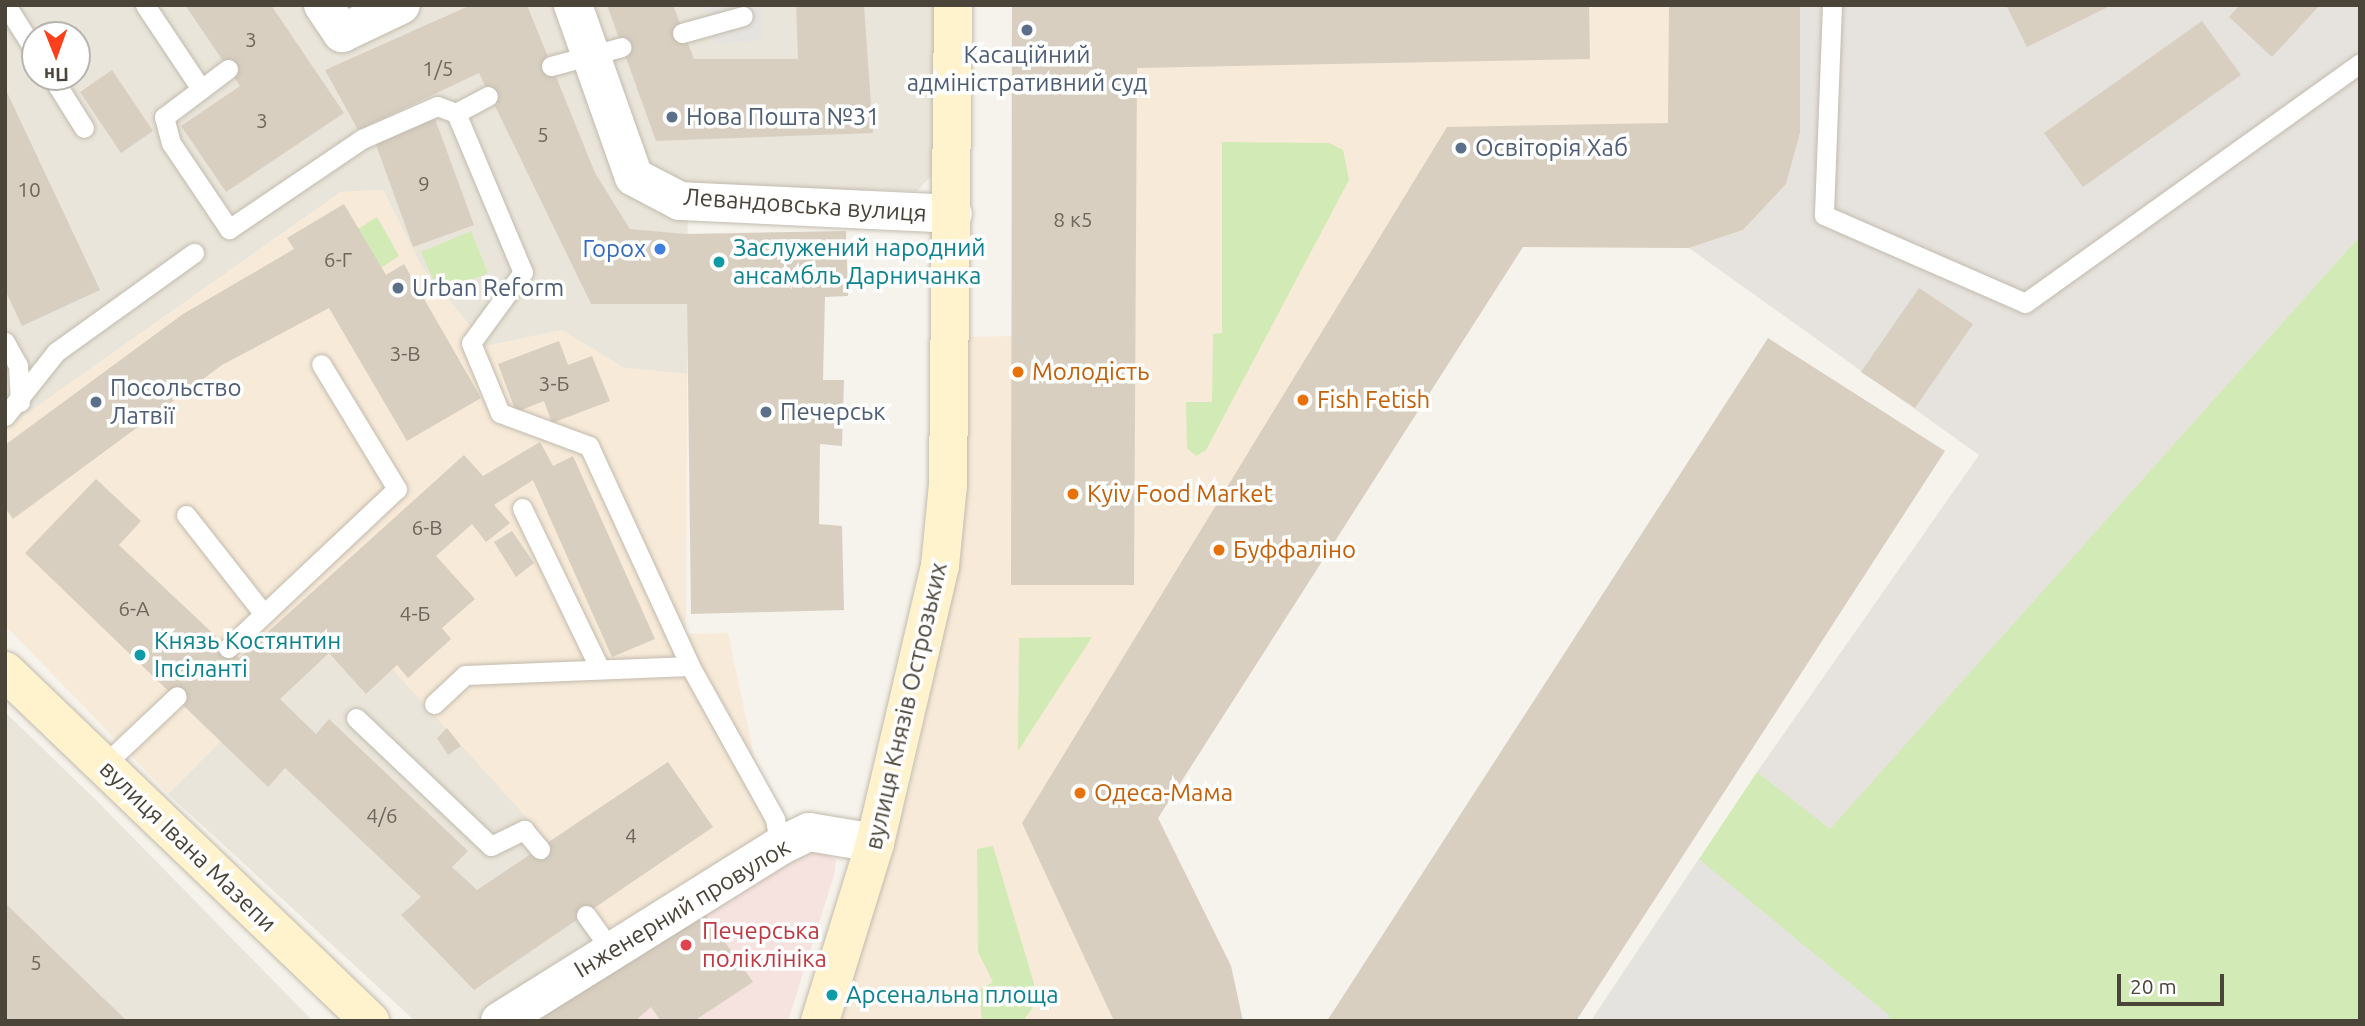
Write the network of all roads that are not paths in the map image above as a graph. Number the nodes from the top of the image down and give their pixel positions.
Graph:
1 (6, 5) edge
2 (145, 5) edge
3 (323, 5) edge
4 (401, 5) edge
5 (573, 5) edge
6 (953, 5) edge
7 (1832, 5) edge
8 (743, 16) dead end
9 (21, 29) edge
10 (682, 33) dead end
11 (606, 50) junction
12 (2360, 63) edge
13 (551, 66) dead end
14 (228, 69) dead end
15 (201, 89) junction
16 (61, 91) edge
17 (488, 96) dead end
18 (456, 113) junction
19 (84, 128) dead end
20 (953, 214) junction
21 (194, 253) dead end
22 (5, 342) edge
23 (321, 364) dead end
24 (20, 402) junction
25 (5, 416) edge
26 (522, 508) dead end
27 (186, 515) dead end
28 (264, 614) junction
29 (228, 648) dead end
30 (690, 666) junction
31 (600, 669) junction
32 (5, 671) edge
33 (177, 696) dead end
34 (434, 704) dead end
35 (356, 718) dead end
36 (104, 765) junction
37 (875, 844) junction
38 (780, 846) junction
39 (540, 849) dead end
40 (586, 915) dead end
41 (611, 950) junction
42 (370, 1021) edge
43 (500, 1021) edge
44 (820, 1021) edge

1 - 9 lane
2 - 15 lane
3 - 4 street
5 - 11 street, Левандовська вулиця
6 - 20 main road, вулиця Князів Острозьких
7 - 12 lane
8 - 10 lane
11 - 13 lane
11 - 20 street, Левандовська вулиця
14 - 15 lane
15 - 18 lane
16 - 19 lane
17 - 18 lane
18 - 30 lane
20 - 37 main road, вулиця Князів Острозьких
21 - 24 lane
22 - 24 lane
23 - 28 lane
24 - 25 lane
26 - 31 lane
27 - 28 lane
28 - 29 lane
30 - 31 lane
30 - 38 lane
31 - 34 lane
32 - 36 main road, вулиця Івана Мазепи
33 - 36 lane
35 - 39 lane
36 - 42 main road, вулиця Івана Мазепи
37 - 38 street, Інженерний провулок
37 - 44 main road, вулиця Князів Острозьких
38 - 41 street, Інженерний провулок
40 - 41 lane
41 - 43 street, Інженерний провулок

